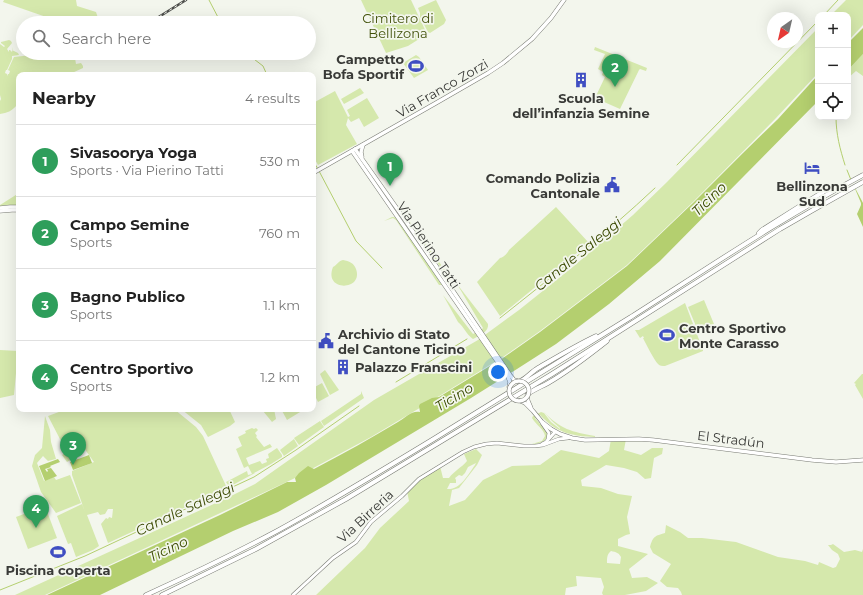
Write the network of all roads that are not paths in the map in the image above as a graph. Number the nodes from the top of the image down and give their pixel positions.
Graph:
1 (564, 0) edge
2 (363, 145) junction
3 (354, 150) junction
4 (364, 160) junction
5 (316, 171) edge
6 (862, 176) edge
7 (863, 182) edge
8 (833, 186) dead end
9 (16, 209) edge
10 (0, 210) edge
11 (396, 211) junction
12 (756, 237) junction
13 (625, 327) junction
14 (477, 329) junction
15 (611, 330) junction
16 (519, 381) junction
17 (510, 388) junction
18 (528, 394) junction
19 (518, 400) junction
20 (533, 411) junction
21 (538, 418) junction
22 (557, 433) junction
23 (568, 438) junction
24 (549, 441) junction
25 (863, 460) edge
26 (146, 595) edge
27 (162, 595) edge
28 (293, 595) edge

1 - 2 main road, Via Franco Zorzi
2 - 3 main road, Via Franco Zorzi
2 - 4 main road
3 - 4 main road, Via Pierino Tatti
3 - 5 main road, Via Franco Zorzi
3 - 11 main road, Via Pierino Tatti
4 - 11 main road, Via Pierino Tatti
6 - 12 highway
7 - 13 highway
8 - 12 highway
9 - 10 main road
11 - 14 main road, Via Pierino Tatti
12 - 15 highway
13 - 18 highway
13 - 27 highway
14 - 16 main road
14 - 17 main road
15 - 16 highway
15 - 26 highway
16 - 17 main road, bridge
16 - 18 main road, bridge
17 - 19 main road, bridge
18 - 19 main road, bridge
18 - 20 main road
19 - 20 main road
20 - 21 main road
21 - 22 main road
21 - 24 street
22 - 23 main road
22 - 24 street
23 - 24 street
23 - 25 main road, El Stradún
24 - 28 street, Via Birreria

